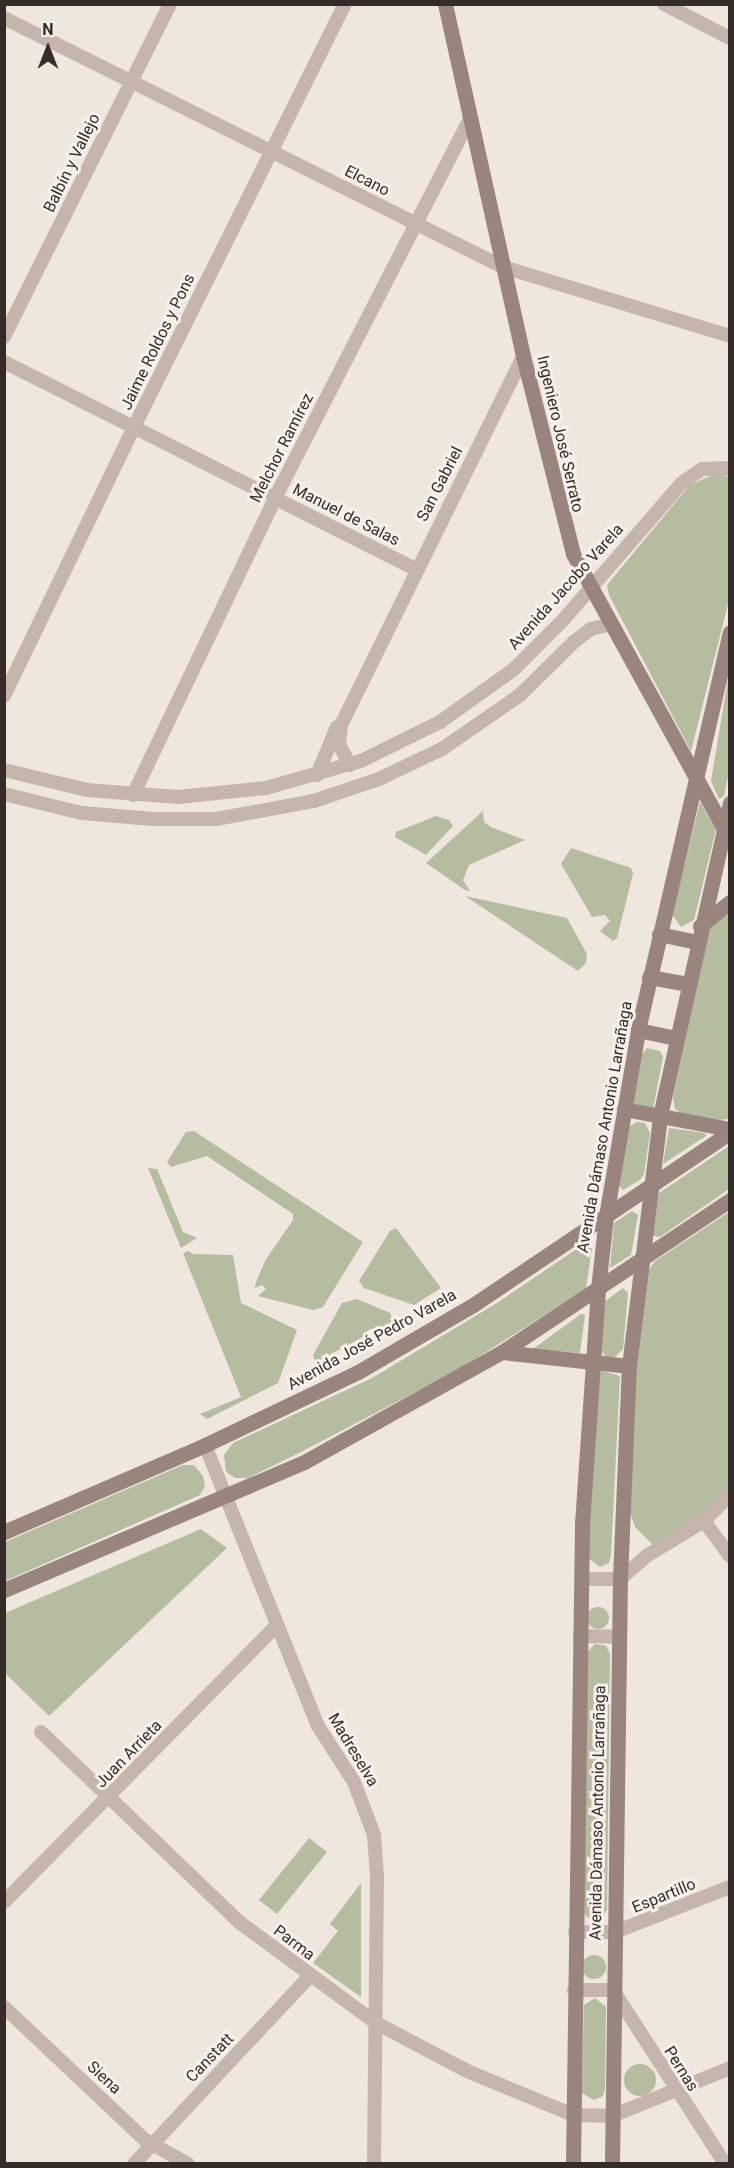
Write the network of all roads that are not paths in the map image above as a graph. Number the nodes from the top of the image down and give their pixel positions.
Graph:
1 (170, 4) edge
2 (345, 4) edge
3 (445, 4) edge
4 (664, 4) edge
5 (4, 18) edge
6 (729, 38) edge
7 (131, 82) junction
8 (470, 119) junction
9 (271, 151) junction
10 (414, 224) junction
11 (502, 267) junction
12 (729, 336) edge
13 (4, 337) edge
14 (523, 356) junction
15 (4, 362) edge
16 (134, 427) junction
17 (729, 468) edge
18 (275, 498) junction
19 (416, 569) junction
20 (590, 585) junction
21 (611, 624) junction
22 (729, 633) edge
23 (4, 696) edge
24 (341, 725) junction
25 (371, 757) junction
26 (350, 765) junction
27 (4, 770) edge
28 (317, 775) junction
29 (695, 776) junction
30 (379, 779) junction
31 (4, 794) edge
32 (133, 795) junction
33 (213, 795) junction
34 (729, 803) edge
35 (216, 819) junction
36 (727, 833) edge
37 (729, 902) edge
38 (700, 926) junction
39 (659, 934) junction
40 (696, 942) junction
41 (649, 977) junction
42 (687, 984) junction
43 (638, 1030) junction
44 (676, 1038) junction
45 (624, 1109) junction
46 (660, 1116) junction
47 (729, 1130) edge
48 (649, 1186) junction
49 (729, 1200) edge
50 (606, 1216) junction
51 (639, 1262) junction
52 (598, 1289) junction
53 (502, 1352) junction
54 (591, 1362) junction
55 (628, 1366) junction
56 (205, 1444) junction
57 (729, 1495) edge
58 (226, 1497) junction
59 (704, 1521) junction
60 (4, 1532) edge
61 (729, 1556) edge
62 (620, 1579) junction
63 (581, 1580) junction
64 (4, 1590) edge
65 (275, 1627) junction
66 (580, 1636) junction
67 (619, 1637) junction
68 (41, 1732) dead end
69 (109, 1798) junction
70 (729, 1887) edge
71 (4, 1902) edge
72 (575, 1932) junction
73 (615, 1932) junction
74 (310, 1976) junction
75 (574, 1990) junction
76 (613, 1990) junction
77 (4, 2007) edge
78 (376, 2023) junction
79 (729, 2068) edge
80 (675, 2092) junction
81 (573, 2115) junction
82 (612, 2116) junction
83 (152, 2143) junction
84 (134, 2163) edge
85 (188, 2163) edge
86 (374, 2163) edge
87 (573, 2163) edge
88 (612, 2163) edge
89 (725, 2163) edge

1 - 7 street, Balbín y Vallejo
2 - 9 street, Jaime Roldos y Pons
3 - 8 street, Ingeniero José Serrato
4 - 6 street
5 - 7 street, Elcano
7 - 9 street, Elcano
7 - 13 street, Balbín y Vallejo
8 - 10 street, Melchor Ramírez
8 - 11 street, Ingeniero José Serrato
9 - 10 street, Elcano
9 - 16 street, Jaime Roldos y Pons
10 - 11 street, Elcano
10 - 18 street, Melchor Ramírez
11 - 12 street, Elcano
11 - 14 street, Ingeniero José Serrato
14 - 19 street, San Gabriel
14 - 20 street, Ingeniero José Serrato
15 - 16 street, Manuel de Salas
16 - 18 street, Manuel de Salas
16 - 23 street, Jaime Roldos y Pons
17 - 20 street, Avenida Jacobo Varela
18 - 19 street, Manuel de Salas
18 - 32 street, Melchor Ramírez
19 - 24 street, San Gabriel
20 - 21 street, Ingeniero José Serrato
20 - 25 street, Avenida Jacobo Varela
21 - 29 street, Ingeniero José Serrato
21 - 30 street
22 - 29 street, Avenida Dámaso Antonio Larrañaga
24 - 26 street
24 - 28 street, San Gabriel
25 - 26 street, Avenida Jacobo Varela
25 - 30 street
26 - 28 street, Avenida Jacobo Varela
27 - 32 street, Avenida Jacobo Varela
28 - 33 street, Avenida Jacobo Varela
29 - 36 street, Ingeniero José Serrato
29 - 39 street, Avenida Dámaso Antonio Larrañaga
30 - 35 street
31 - 35 street
32 - 33 street, Avenida Jacobo Varela
33 - 35 street
34 - 36 street, Avenida Dámaso Antonio Larrañaga
36 - 38 street, Avenida Dámaso Antonio Larrañaga
37 - 38 street
38 - 40 street, Avenida Dámaso Antonio Larrañaga
39 - 40 street
39 - 41 street, Avenida Dámaso Antonio Larrañaga
40 - 42 street, Avenida Dámaso Antonio Larrañaga
41 - 42 street
41 - 43 street, Avenida Dámaso Antonio Larrañaga
42 - 44 street, Avenida Dámaso Antonio Larrañaga
43 - 44 street
43 - 45 street, Avenida Dámaso Antonio Larrañaga
44 - 46 street, Avenida Dámaso Antonio Larrañaga
45 - 46 street
45 - 50 street, Avenida Dámaso Antonio Larrañaga
46 - 47 street
46 - 48 street, Avenida Dámaso Antonio Larrañaga
47 - 48 street, Avenida José Pedro Varela
48 - 50 street, Avenida José Pedro Varela
48 - 51 street, Avenida Dámaso Antonio Larrañaga
49 - 51 street
50 - 52 street, Avenida Dámaso Antonio Larrañaga
50 - 56 street, Avenida José Pedro Varela
51 - 52 street
51 - 55 street, Avenida Dámaso Antonio Larrañaga
52 - 53 street
52 - 54 street, Avenida Dámaso Antonio Larrañaga
53 - 54 street
53 - 58 street
54 - 55 street
54 - 63 street, Avenida Dámaso Antonio Larrañaga
55 - 62 street, Avenida Dámaso Antonio Larrañaga
56 - 58 street, Madreselva
56 - 60 street, Avenida José Pedro Varela
57 - 59 street
58 - 64 street
58 - 65 street, Madreselva
59 - 61 street
59 - 62 street
62 - 63 street
62 - 67 street, Avenida Dámaso Antonio Larrañaga
63 - 66 street, Avenida Dámaso Antonio Larrañaga
65 - 69 street, Juan Arrieta
65 - 78 street, Madreselva
66 - 67 street
66 - 72 street, Avenida Dámaso Antonio Larrañaga
67 - 73 street, Avenida Dámaso Antonio Larrañaga
68 - 69 street, Parma
69 - 71 street, Juan Arrieta
69 - 74 street, Parma
70 - 73 street, Espartillo
72 - 73 street, Espartillo
72 - 75 street, Avenida Dámaso Antonio Larrañaga
73 - 76 street, Avenida Dámaso Antonio Larrañaga
74 - 78 street, Parma
74 - 83 street, Canstatt
75 - 76 street
75 - 81 street, Avenida Dámaso Antonio Larrañaga
76 - 80 street, Pernas
76 - 82 street, Avenida Dámaso Antonio Larrañaga
77 - 83 street, Siena
78 - 81 street, Parma
78 - 86 street, Madreselva
79 - 80 street
80 - 82 street
80 - 89 street, Pernas
81 - 82 street
81 - 87 street, Avenida Dámaso Antonio Larrañaga
82 - 88 street, Avenida Dámaso Antonio Larrañaga
83 - 84 street, Canstatt
83 - 85 street, Siena

